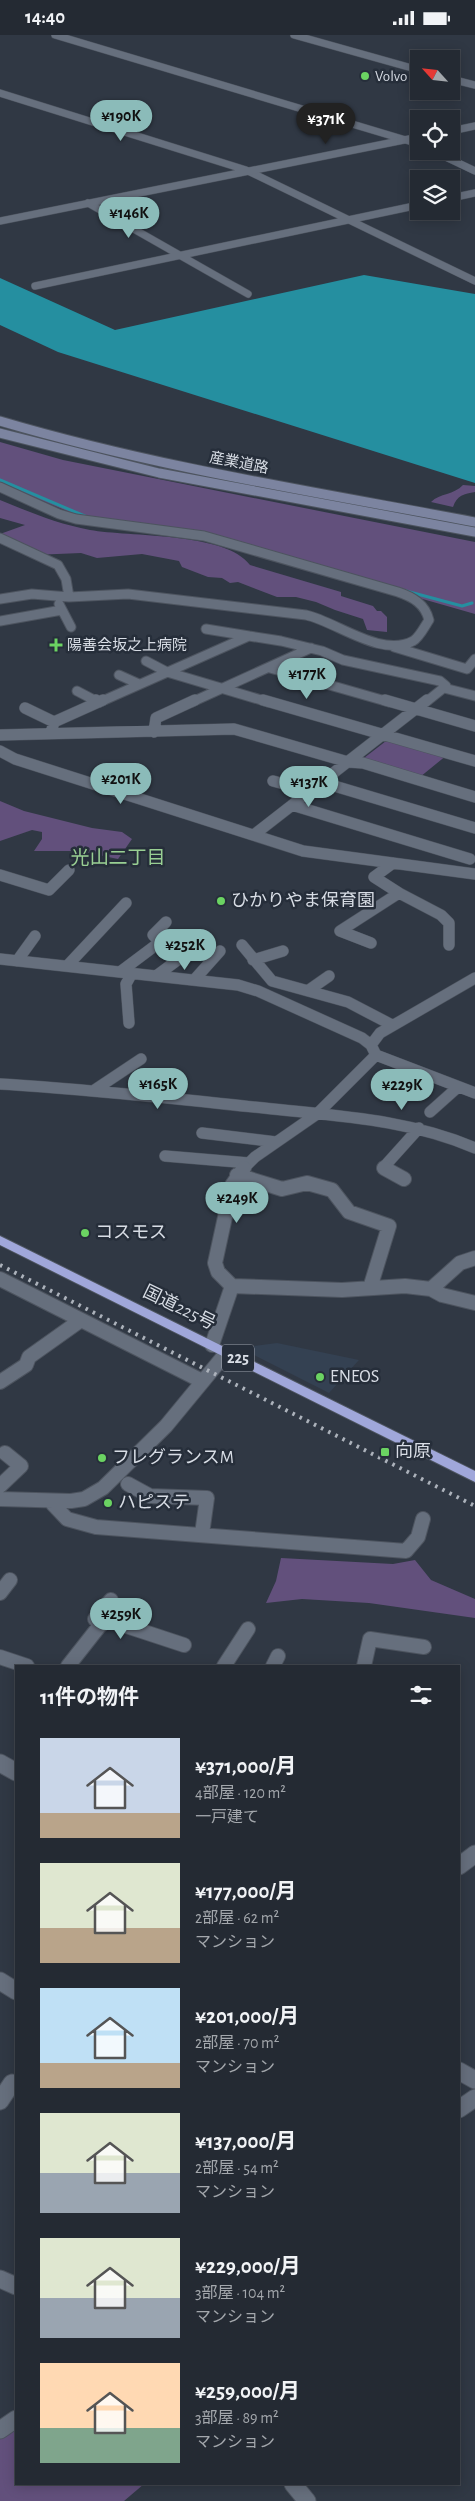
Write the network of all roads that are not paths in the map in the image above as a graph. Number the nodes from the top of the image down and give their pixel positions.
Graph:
1 (55, 35) edge
2 (294, 35) edge
3 (410, 67) edge
4 (460, 81) edge
5 (475, 85) edge
6 (0, 93) edge
7 (475, 126) edge
8 (460, 129) edge
9 (408, 139) joint
10 (452, 160) edge
11 (248, 171) junction
12 (475, 171) edge
13 (475, 193) edge
14 (460, 196) edge
15 (88, 203) junction
16 (410, 207) edge
17 (349, 220) junction
18 (0, 221) edge
19 (180, 255) junction
20 (475, 281) edge
21 (35, 286) dead end
22 (248, 294) dead end
23 (0, 421) edge
24 (0, 433) edge
25 (0, 487) edge
26 (475, 522) edge
27 (475, 533) edge
28 (0, 538) edge
29 (64, 597) junction
30 (0, 599) edge
31 (62, 610) junction
32 (0, 621) edge
33 (71, 627) dead end
34 (206, 629) dead end
35 (249, 636) junction
36 (387, 645) junction
37 (311, 648) junction
38 (475, 659) edge
39 (146, 661) dead end
40 (270, 668) junction
41 (168, 672) junction
42 (119, 675) dead end
43 (139, 684) junction
44 (444, 688) junction
45 (223, 689) junction
46 (77, 691) dead end
47 (475, 696) edge
48 (98, 702) junction
49 (25, 708) dead end
50 (418, 710) junction
51 (54, 722) junction
52 (475, 726) edge
53 (154, 732) junction
54 (51, 733) junction
55 (0, 735) edge
56 (384, 735) junction
57 (0, 751) edge
58 (475, 761) edge
59 (348, 762) junction
60 (273, 781) dead end
61 (321, 782) junction
62 (310, 791) junction
63 (475, 797) edge
64 (292, 805) junction
65 (475, 828) edge
66 (255, 834) junction
67 (472, 856) edge
68 (393, 863) junction
69 (69, 869) dead end
70 (456, 871) junction
71 (475, 874) edge
72 (0, 875) edge
73 (399, 893) junction
74 (126, 903) dead end
75 (166, 922) dead end
76 (35, 936) dead end
77 (370, 943) dead end
78 (198, 945) dead end
79 (242, 945) dead end
80 (450, 945) dead end
81 (220, 951) dead end
82 (283, 951) dead end
83 (0, 959) edge
84 (253, 960) junction
85 (17, 961) junction
86 (67, 966) junction
87 (120, 972) junction
88 (132, 973) junction
89 (156, 975) junction
90 (329, 976) dead end
91 (475, 977) edge
92 (195, 979) junction
93 (309, 990) junction
94 (128, 1023) dead end
95 (392, 1025) junction
96 (373, 1050) junction
97 (140, 1059) dead end
98 (0, 1084) edge
99 (458, 1087) junction
100 (93, 1091) junction
101 (475, 1093) edge
102 (430, 1112) dead end
103 (317, 1115) junction
104 (419, 1127) junction
105 (202, 1133) dead end
106 (276, 1142) junction
107 (475, 1148) edge
108 (165, 1156) dead end
109 (249, 1163) junction
110 (237, 1175) junction
111 (404, 1179) dead end
112 (0, 1240) edge
113 (475, 1258) edge
114 (0, 1279) edge
115 (232, 1286) junction
116 (370, 1288) junction
117 (431, 1289) junction
118 (475, 1303) edge
119 (80, 1320) junction
120 (212, 1345) junction
121 (227, 1353) junction
122 (2, 1378) edge
123 (202, 1381) junction
124 (5, 1453) dead end
125 (475, 1477) edge
126 (128, 1484) dead end
127 (0, 1486) edge
128 (0, 1499) edge
129 (50, 1501) junction
130 (423, 1519) dead end
131 (202, 1534) junction
132 (10, 1580) dead end
133 (0, 1593) edge
134 (111, 1600) dead end
135 (101, 1625) junction
136 (248, 1629) dead end
137 (184, 1645) dead end
138 (424, 1647) dead end
139 (0, 1657) edge
140 (24, 1665) edge
141 (69, 1665) edge
142 (225, 1665) edge
143 (364, 1665) edge
144 (0, 1763) edge
145 (15, 1771) edge
146 (475, 1853) edge
147 (460, 1865) edge
148 (0, 1981) edge
149 (15, 1990) edge
150 (460, 2072) edge
151 (475, 2080) edge
152 (12, 2083) dead end
153 (475, 2098) edge
154 (0, 2101) edge
155 (460, 2108) edge
156 (0, 2279) edge
157 (15, 2286) edge
158 (15, 2420) edge
159 (0, 2430) edge
160 (294, 2485) edge
161 (307, 2501) edge

1 - 9 street
2 - 3 street
4 - 5 street
6 - 11 street
7 - 8 street
9 - 11 street
10 - 12 street
11 - 15 street
11 - 17 street
13 - 14 street
15 - 18 street
15 - 19 street
16 - 17 street
17 - 19 street
17 - 20 street
19 - 21 street
19 - 22 street
23 - 26 main road, 産業道路
24 - 27 main road, 産業道路
25 - 36 street
28 - 29 street
29 - 30 street
29 - 31 street
29 - 36 street
31 - 32 street
31 - 33 street
34 - 35 street
35 - 37 street
35 - 41 street
36 - 38 street
37 - 40 street
37 - 44 street
39 - 41 street
40 - 45 street
40 - 50 street
41 - 43 street
41 - 45 street
42 - 43 street
43 - 48 street
44 - 47 street
44 - 50 street
45 - 53 street
45 - 56 street
46 - 48 street
48 - 51 street
49 - 51 street
50 - 52 street
50 - 56 street
51 - 54 street
53 - 54 street
53 - 59 street
54 - 55 street
56 - 58 street
56 - 59 street
57 - 66 street
59 - 61 street
59 - 63 street
60 - 62 street
61 - 62 street
61 - 65 street
62 - 64 street
64 - 66 street
64 - 67 street
66 - 68 street
67 - 70 street
68 - 70 street
68 - 73 street
69 - 72 street
70 - 71 street
73 - 77 street
73 - 80 street
74 - 86 street
75 - 87 street
76 - 85 street
78 - 89 street
79 - 84 street
81 - 92 street
82 - 84 street
83 - 85 street
84 - 93 street
85 - 86 street
86 - 87 street
87 - 88 street
88 - 89 street
88 - 94 street
89 - 92 street
90 - 93 street
91 - 95 street
92 - 96 street
93 - 95 street
95 - 96 street
96 - 99 street
96 - 103 street
97 - 100 street
98 - 100 street
99 - 101 street
99 - 102 street
100 - 103 street
103 - 104 street
103 - 106 street
104 - 107 street
104 - 111 street
105 - 106 street
106 - 109 street
108 - 109 street
109 - 110 street
110 - 115 street
110 - 116 street
112 - 120 highway, 国道225号 / 225
113 - 117 street
114 - 119 street
115 - 116 street
115 - 120 street
116 - 117 street
117 - 118 street
119 - 122 street
119 - 123 street
120 - 121 highway, 国道225号 / 225
121 - 123 street
121 - 125 highway, 国道225号 / 225
123 - 129 street
124 - 127 street
126 - 131 street
128 - 129 street
129 - 131 street
130 - 131 street
132 - 133 street
134 - 135 street
135 - 137 street
135 - 141 street
136 - 142 street
138 - 143 street
139 - 140 street
144 - 145 street
146 - 147 street
148 - 149 street
150 - 151 street
152 - 154 street
153 - 155 street
156 - 157 street
158 - 159 street
160 - 161 street

